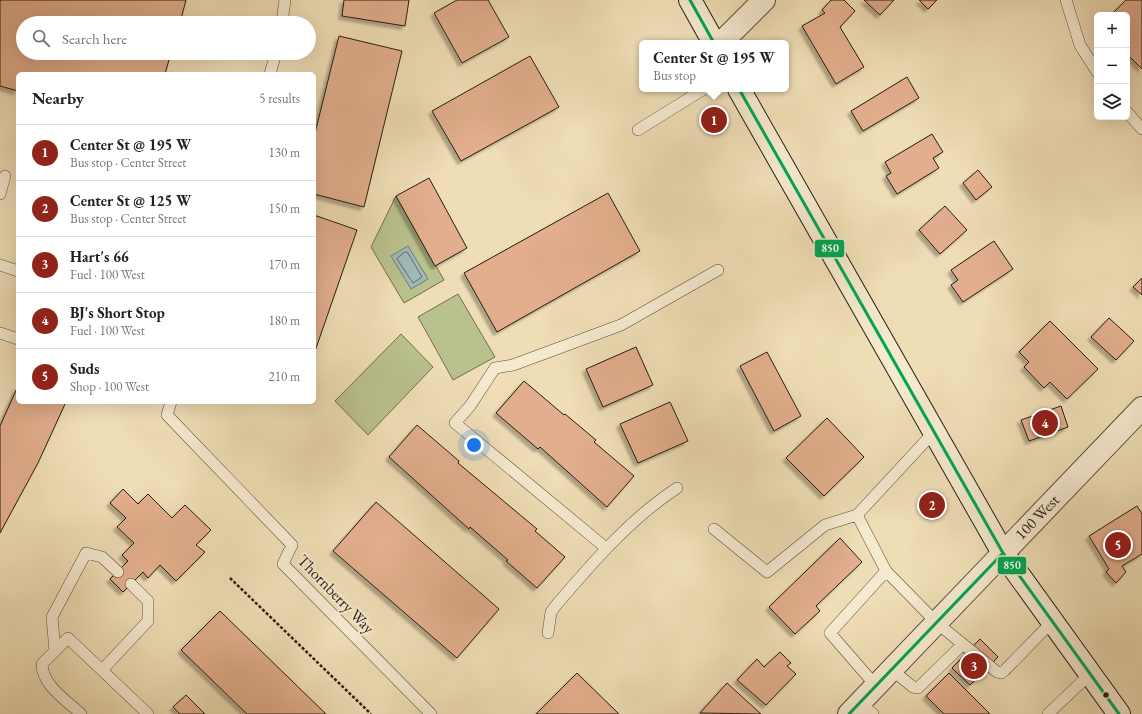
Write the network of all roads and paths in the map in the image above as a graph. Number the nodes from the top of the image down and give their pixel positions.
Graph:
1 (285, 0) edge
2 (690, 0) edge
3 (764, 0) edge
4 (1066, 0) edge
5 (283, 16) edge
6 (712, 40) edge
7 (724, 40) edge
8 (274, 60) edge
9 (1094, 67) edge
10 (271, 72) edge
11 (699, 92) edge
12 (741, 92) edge
13 (1130, 115) edge
14 (1142, 129) edge
15 (638, 130) dead end
16 (4, 176) dead end
17 (0, 194) edge
18 (0, 265) edge
19 (16, 270) edge
20 (718, 270) dead end
21 (0, 332) edge
22 (16, 338) edge
23 (170, 404) edge
24 (1142, 408) edge
25 (933, 433) junction
26 (677, 488) dead end
27 (857, 515) junction
28 (714, 529) dead end
29 (606, 548) junction
30 (1003, 553) junction
31 (886, 571) junction
32 (118, 572) dead end
33 (230, 578) dead end
34 (131, 584) dead end
35 (1053, 621) junction
36 (937, 623) junction
37 (548, 633) dead end
38 (963, 644) junction
39 (55, 651) junction
40 (102, 670) junction
41 (892, 670) junction
42 (1090, 674) junction
43 (876, 686) junction
44 (861, 710) edge
45 (81, 714) edge
46 (148, 714) edge
47 (370, 714) edge
48 (431, 714) edge
49 (1048, 714) edge
50 (1119, 714) edge

1 - 5 lane
2 - 6 main road
3 - 7 main road
4 - 9 lane
8 - 10 lane
11 - 15 lane
12 - 25 main road
13 - 14 lane
16 - 17 lane
18 - 19 lane
20 - 29 lane
21 - 22 lane
23 - 48 lane, Thornberry Way
24 - 30 main road, 100 West
25 - 27 lane
25 - 30 main road
26 - 29 lane
27 - 28 lane
27 - 31 lane
29 - 37 lane
30 - 35 main road
30 - 36 main road, 100 West
31 - 36 lane
31 - 43 lane
32 - 39 lane
33 - 47 path
34 - 40 lane
35 - 38 lane
35 - 42 main road
36 - 38 lane
36 - 41 main road, 100 West
38 - 41 lane
39 - 40 lane
39 - 45 lane
40 - 46 lane
41 - 43 main road, 100 West
42 - 49 lane
42 - 50 main road
43 - 44 main road, 100 West

